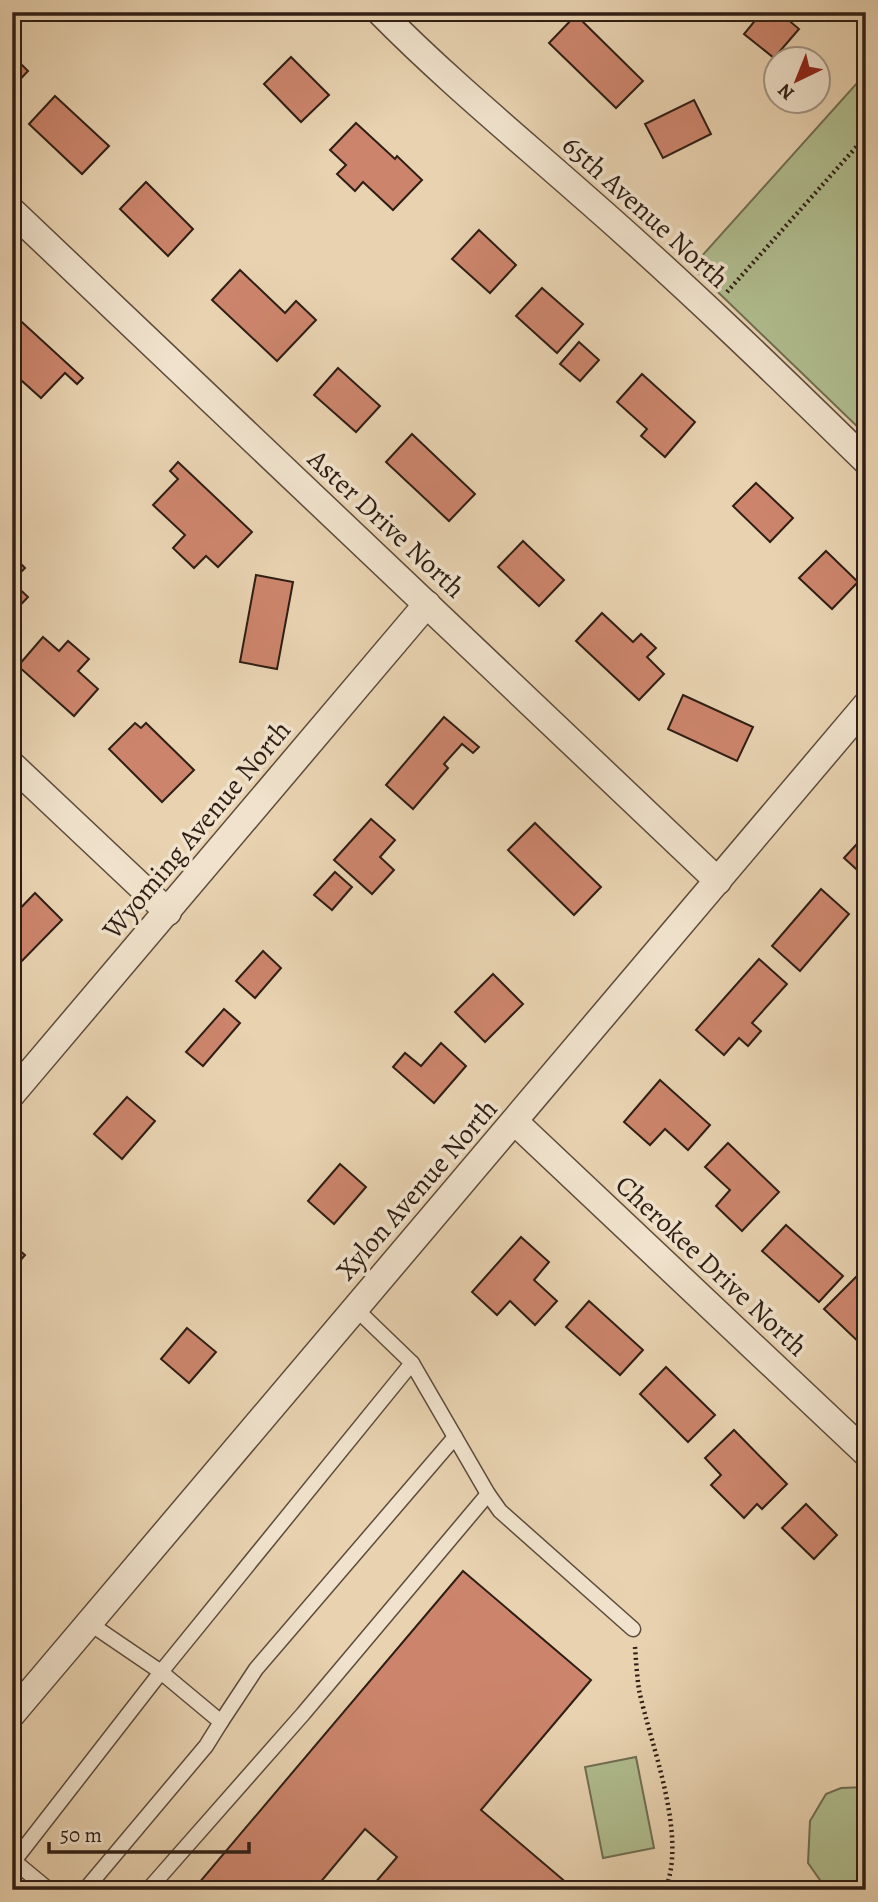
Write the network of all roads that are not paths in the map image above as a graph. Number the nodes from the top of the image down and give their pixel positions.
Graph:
1 (380, 12) edge
2 (12, 211) edge
3 (866, 461) edge
4 (427, 604) junction
5 (866, 705) edge
6 (12, 765) edge
7 (718, 880) junction
8 (168, 912) junction
9 (12, 1094) edge
10 (515, 1122) junction
11 (355, 1308) junction
12 (412, 1363) junction
13 (455, 1437) junction
14 (866, 1454) edge
15 (488, 1494) junction
16 (89, 1623) junction
17 (633, 1629) road end
18 (161, 1672) junction
19 (12, 1714) edge
20 (221, 1722) junction
21 (13, 1861) edge
22 (49, 1890) edge
23 (85, 1890) edge
24 (148, 1890) edge

1 - 3 street, 65th Avenue North
2 - 4 street, Aster Drive North
4 - 7 street, Aster Drive North
4 - 8 street, Wyoming Avenue North
5 - 7 street, Xylon Avenue North
6 - 8 street
7 - 10 street, Xylon Avenue North
8 - 9 street, Wyoming Avenue North
10 - 11 street, Xylon Avenue North
10 - 14 street, Cherokee Drive North
11 - 12 lane
11 - 16 street, Xylon Avenue North
12 - 13 lane
12 - 18 lane
13 - 15 lane
13 - 20 lane
15 - 17 lane
15 - 24 lane
16 - 18 lane
16 - 19 street, Xylon Avenue North
18 - 20 lane
18 - 21 lane
20 - 23 lane
21 - 22 lane

